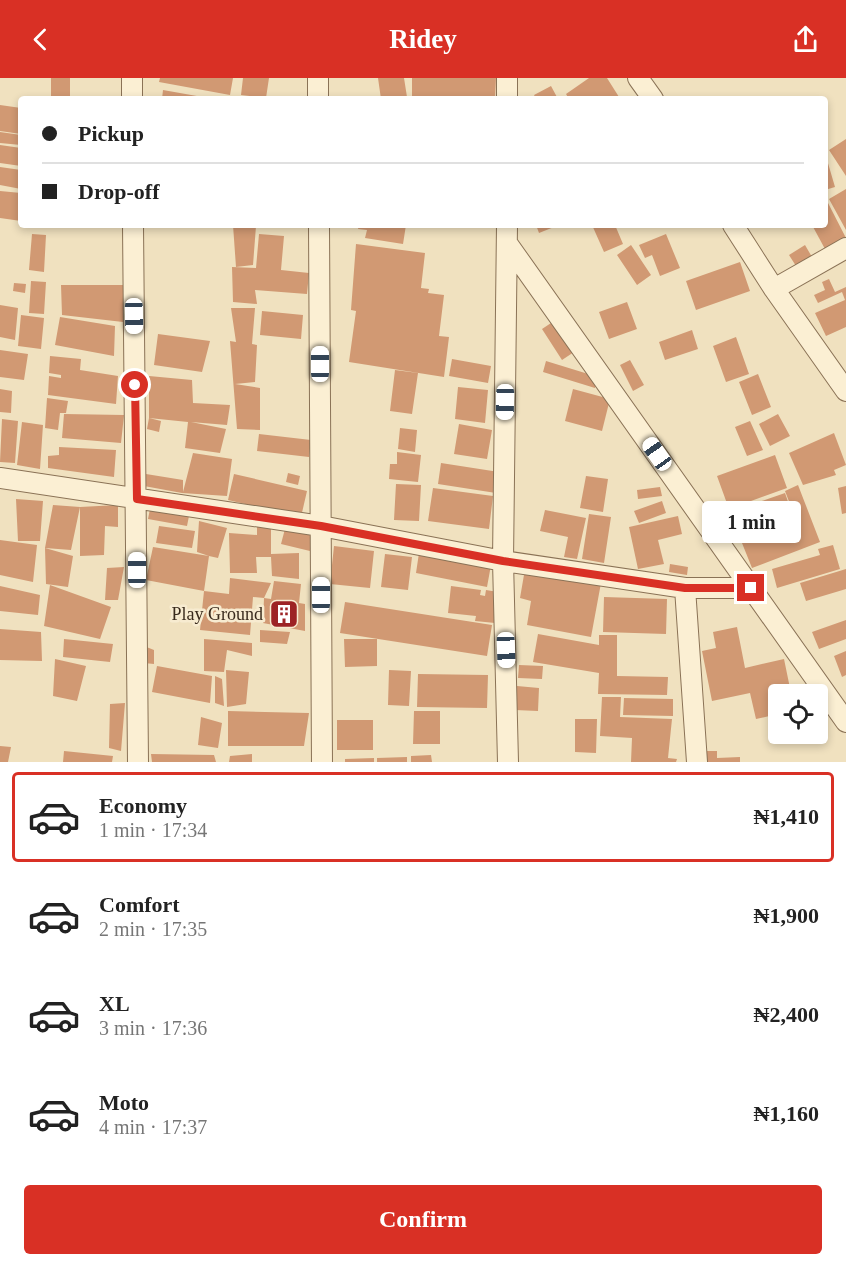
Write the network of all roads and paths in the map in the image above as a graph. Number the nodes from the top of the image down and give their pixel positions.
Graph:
1 (132, 78) edge
2 (318, 78) edge
3 (507, 78) edge
4 (638, 78) edge
5 (132, 96) edge
6 (318, 96) edge
7 (507, 96) edge
8 (651, 96) edge
9 (133, 228) edge
10 (319, 228) edge
11 (735, 228) edge
12 (507, 234) edge
13 (846, 248) edge
14 (774, 289) junction
15 (846, 391) edge
16 (0, 478) edge
17 (137, 499) junction
18 (321, 526) junction
19 (503, 561) junction
20 (685, 588) junction
21 (751, 588) junction
22 (846, 722) edge
23 (138, 762) edge
24 (322, 762) edge
25 (508, 762) edge
26 (697, 762) edge

1 - 5 street
2 - 6 street
3 - 7 street
4 - 8 street
9 - 17 street
10 - 18 street
11 - 14 street
12 - 19 street
12 - 21 street
13 - 14 street
14 - 15 street
16 - 17 street
17 - 18 street
17 - 23 street
18 - 19 street
18 - 24 street
19 - 20 street
19 - 25 street
20 - 21 street
20 - 26 street
21 - 22 street

